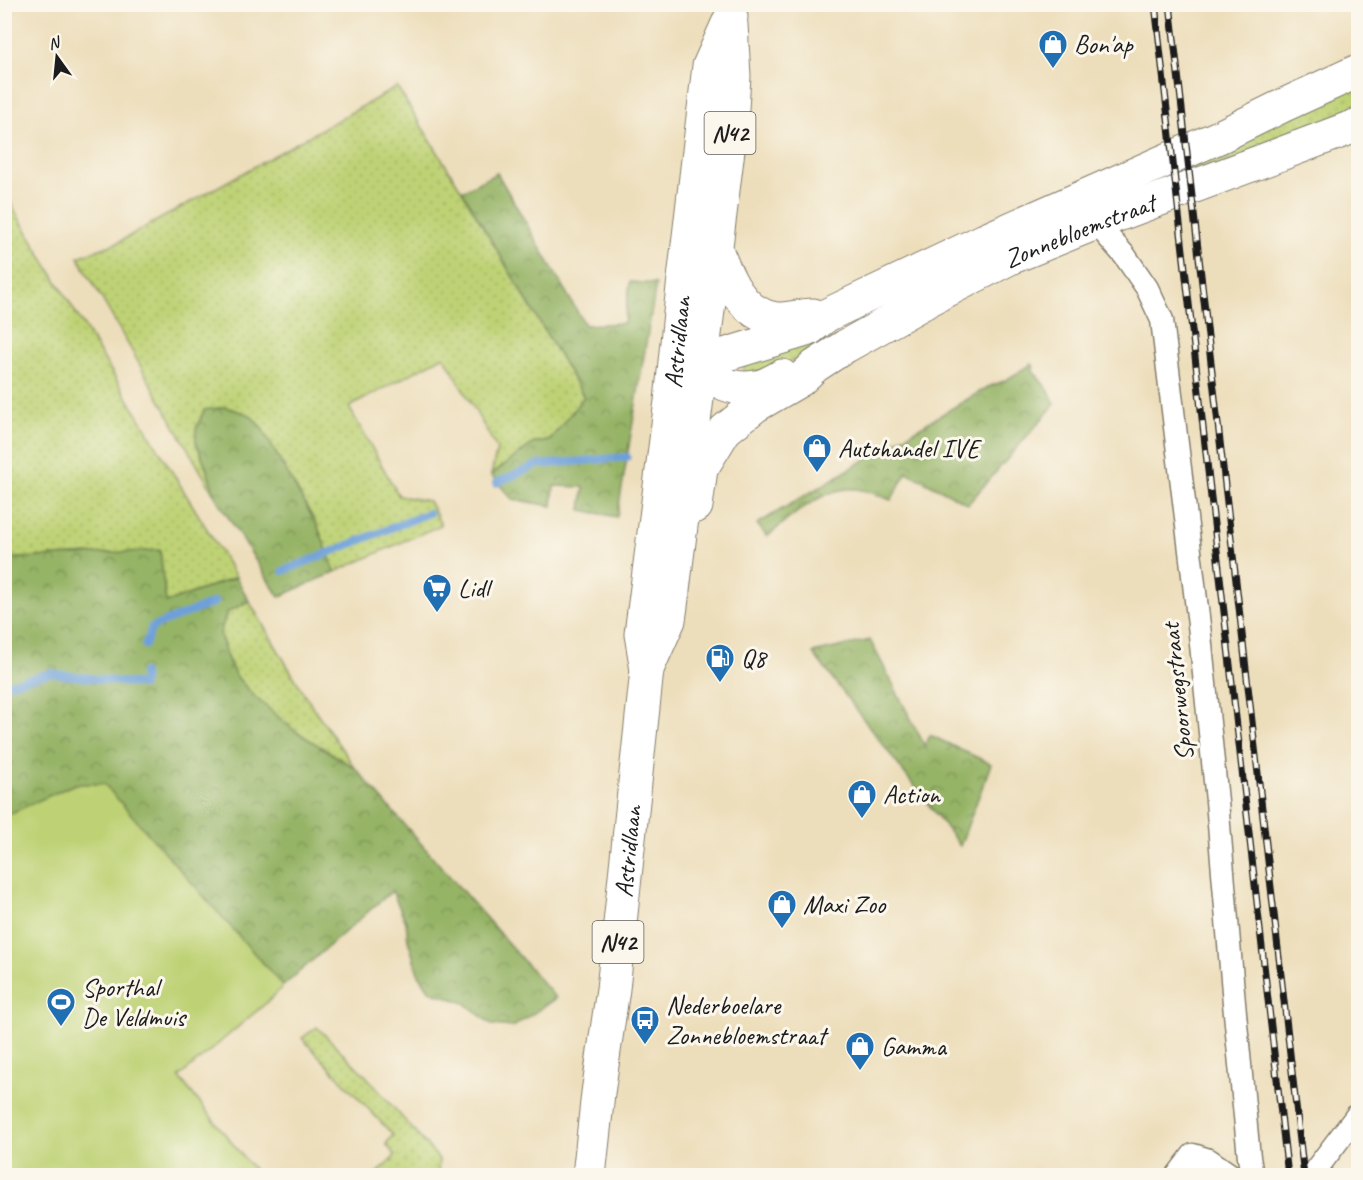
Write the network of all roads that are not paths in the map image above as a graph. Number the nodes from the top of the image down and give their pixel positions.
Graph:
1 (731, 11) edge
2 (1359, 71) edge
3 (1359, 125) edge
4 (1096, 223) junction
5 (716, 247) junction
6 (680, 313) junction
7 (827, 315) junction
8 (711, 360) junction
9 (815, 366) junction
10 (673, 381) junction
11 (671, 606) junction
12 (647, 670) junction
13 (1359, 1114) edge
14 (589, 1176) edge
15 (1177, 1176) edge
16 (1232, 1176) edge
17 (1252, 1176) edge
18 (1311, 1176) edge

1 - 5 main road, Astridlaan / N42
1 - 6 main road, Astridlaan / N42
2 - 7 main road, Zonnebloemstraat
3 - 4 main road, Zonnebloemstraat
4 - 9 main road, Zonnebloemstraat
4 - 17 street, Spoorwegstraat
5 - 7 main road
5 - 8 main road, Astridlaan / N42
6 - 8 main road
6 - 10 main road, Astridlaan / N42
7 - 8 main road
8 - 9 main road
8 - 10 main road
8 - 11 main road, Astridlaan / N42
9 - 11 main road
10 - 12 main road, Astridlaan / N42
11 - 12 main road, Astridlaan / N42
12 - 14 main road, Astridlaan / N42
13 - 18 street
15 - 16 street

